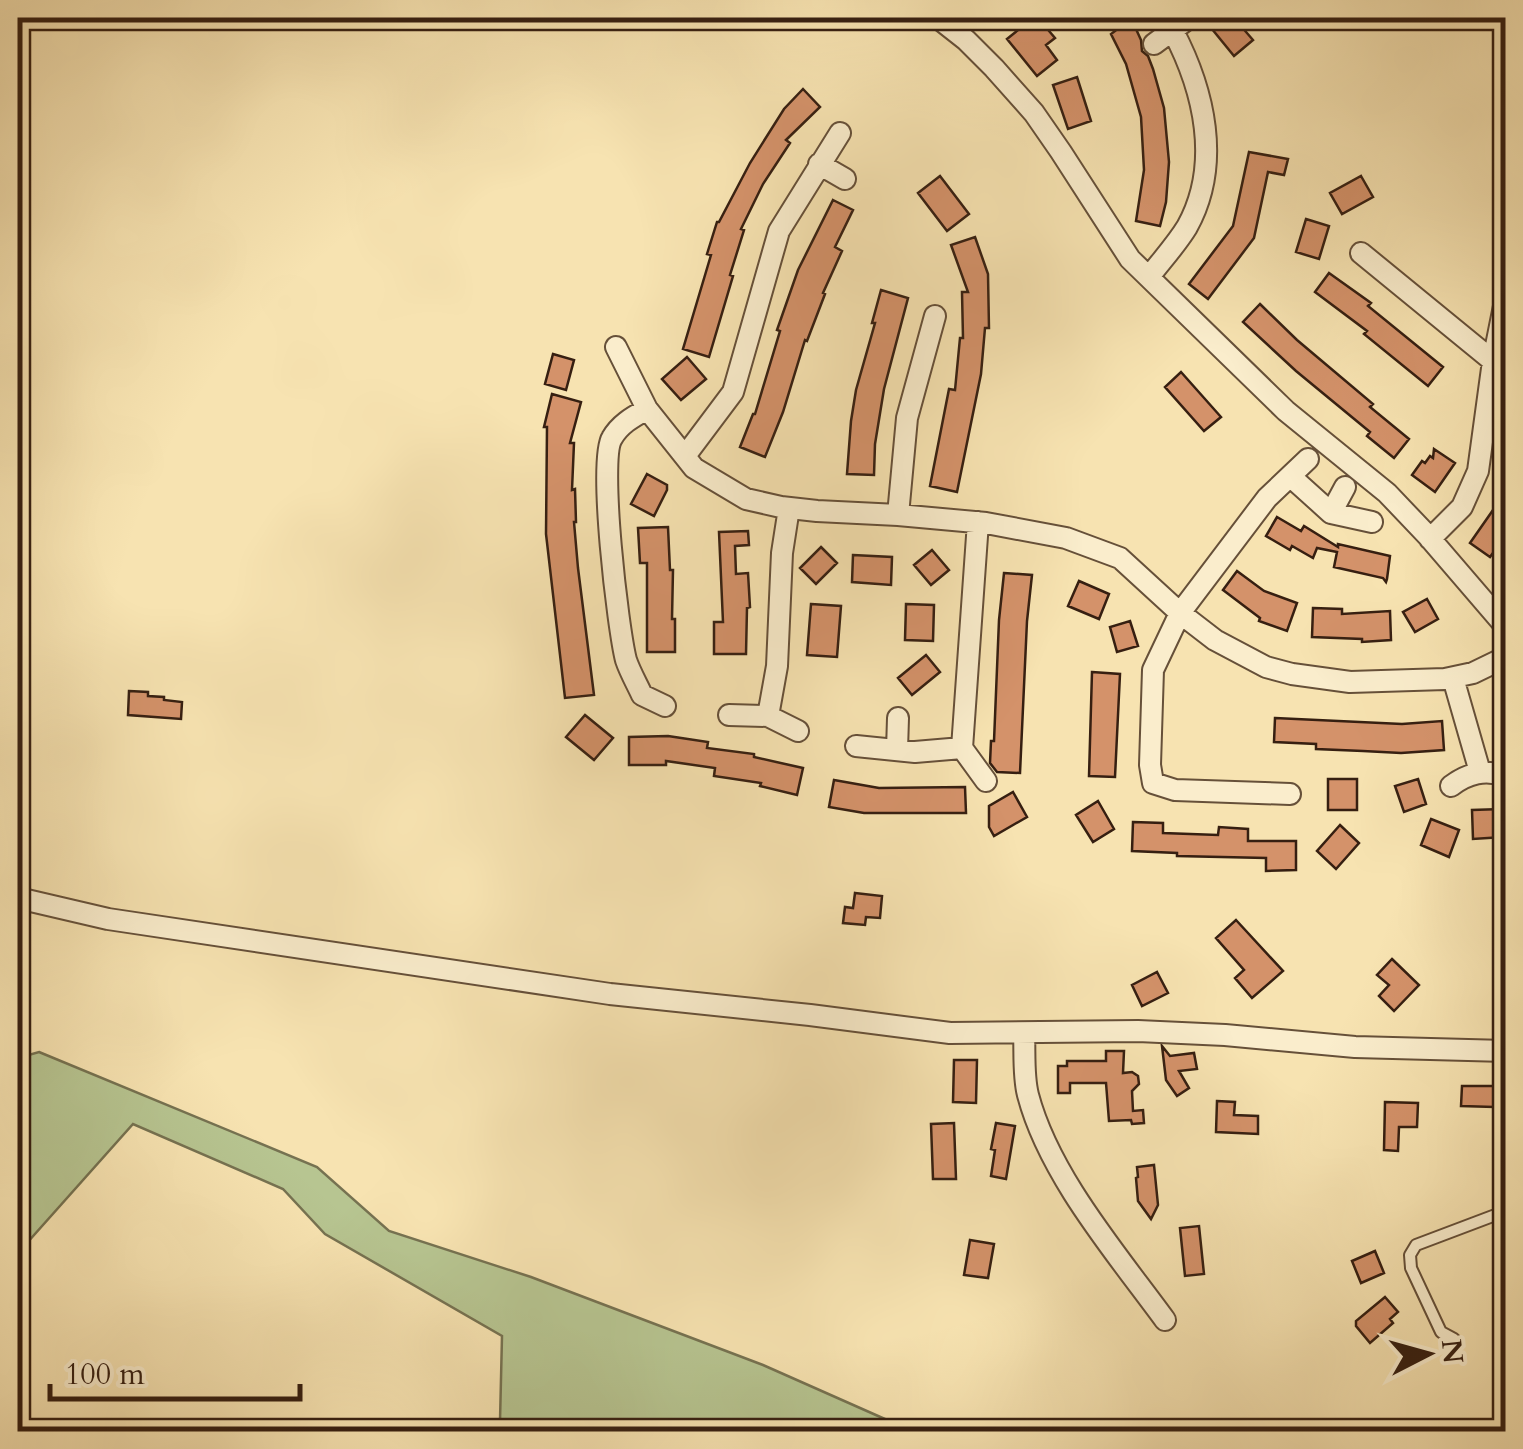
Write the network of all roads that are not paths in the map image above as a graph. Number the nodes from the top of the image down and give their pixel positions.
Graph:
1 (938, 18) edge
2 (1181, 24) edge
3 (1154, 44) dead end
4 (840, 133) dead end
5 (819, 164) junction
6 (845, 178) dead end
7 (1362, 253) dead end
8 (1149, 277) junction
9 (1506, 296) edge
10 (935, 316) dead end
11 (616, 347) dead end
12 (1493, 362) junction
13 (647, 409) junction
14 (684, 456) junction
15 (1308, 459) dead end
16 (1290, 476) junction
17 (1345, 487) dead end
18 (789, 508) junction
19 (1332, 512) junction
20 (898, 515) junction
21 (978, 522) junction
22 (1372, 522) dead end
23 (1430, 539) junction
24 (1180, 613) junction
25 (1506, 627) edge
26 (1506, 656) edge
27 (1453, 678) junction
28 (665, 706) dead end
29 (729, 715) dead end
30 (768, 716) junction
31 (898, 718) dead end
32 (798, 730) dead end
33 (856, 746) dead end
34 (962, 748) junction
35 (898, 750) junction
36 (1480, 772) junction
37 (1506, 776) edge
38 (986, 781) dead end
39 (1451, 786) dead end
40 (1290, 794) dead end
41 (18, 898) edge
42 (1024, 1033) junction
43 (1506, 1051) edge
44 (1506, 1211) edge
45 (1165, 1320) dead end
46 (1454, 1339) dead end

1 - 8 street
2 - 3 street
2 - 8 street
4 - 5 street
5 - 6 street
5 - 14 street
7 - 12 street
8 - 23 street
9 - 12 street
10 - 20 street
11 - 13 street
12 - 23 street
13 - 14 street
13 - 28 street
14 - 18 street
15 - 16 street
16 - 19 street
16 - 24 street
17 - 19 street
18 - 20 street
18 - 30 street
19 - 22 street
20 - 21 street
21 - 24 street
21 - 34 street
23 - 25 street
24 - 27 street
24 - 40 street
26 - 27 street
27 - 36 street
29 - 30 street
30 - 32 street
31 - 35 street
33 - 35 street
34 - 35 street
34 - 38 street
36 - 37 street
36 - 39 street
41 - 42 street
42 - 43 street
42 - 45 street
44 - 46 lane

